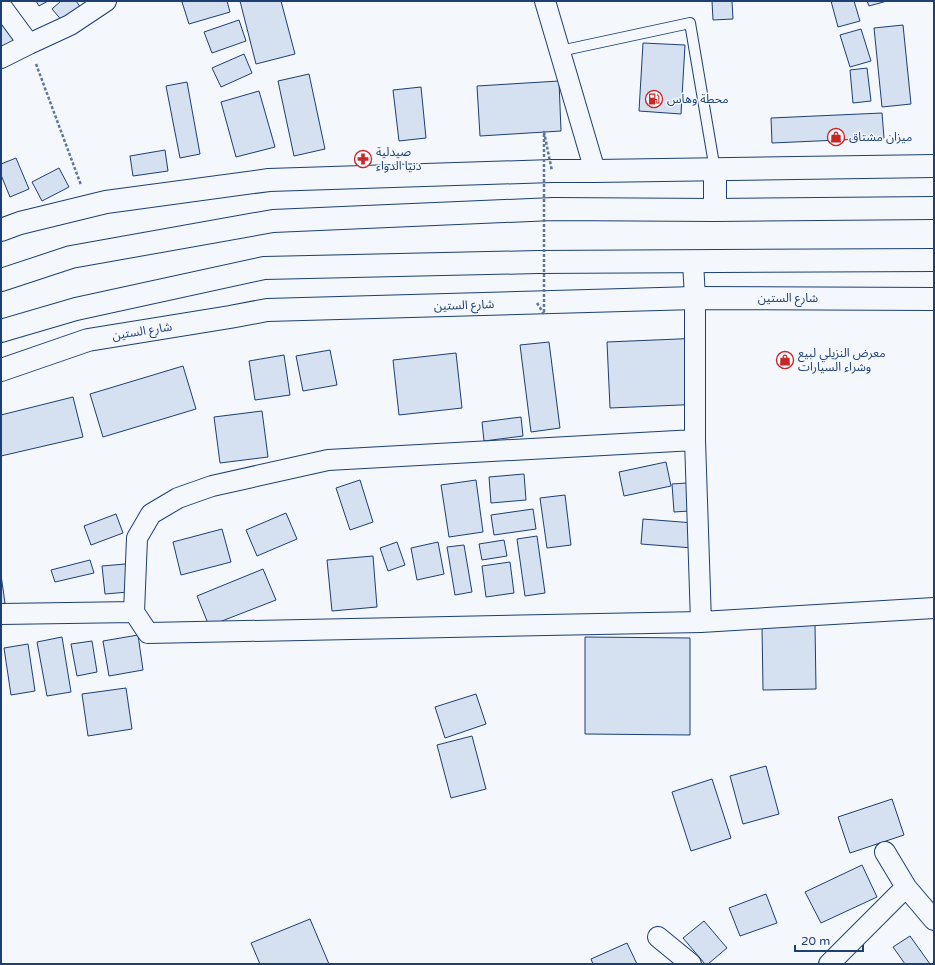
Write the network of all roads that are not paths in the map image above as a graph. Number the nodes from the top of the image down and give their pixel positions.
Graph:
1 (106, 1) edge
2 (545, 1) edge
3 (1, 6) edge
4 (29, 44) junction
5 (560, 51) junction
6 (1, 58) edge
7 (934, 166) edge
8 (715, 170) junction
9 (595, 171) junction
10 (934, 208) edge
11 (715, 210) junction
12 (1, 230) edge
13 (934, 260) edge
14 (693, 262) junction
15 (1, 280) edge
16 (695, 298) junction
17 (934, 299) edge
18 (1, 331) edge
19 (1, 370) edge
20 (695, 440) junction
21 (934, 608) edge
22 (134, 612) junction
23 (1, 614) edge
24 (701, 622) junction
25 (885, 852) dead end
26 (906, 886) junction
27 (934, 920) edge
28 (658, 937) dead end
29 (691, 964) edge
30 (829, 964) edge

1 - 4 street
2 - 5 street
3 - 4 street
4 - 6 street
5 - 8 lane
5 - 9 street
7 - 8 main road
8 - 9 main road
8 - 11 main road
9 - 12 main road
10 - 11 main road
11 - 15 main road
13 - 14 main road
14 - 16 street
14 - 18 main road
16 - 17 main road, شارع الستين
16 - 19 main road, شارع الستين
16 - 20 street
20 - 22 street
20 - 24 street
21 - 24 street
22 - 23 street
22 - 24 street
25 - 26 street
26 - 27 street
26 - 30 street
28 - 29 street

